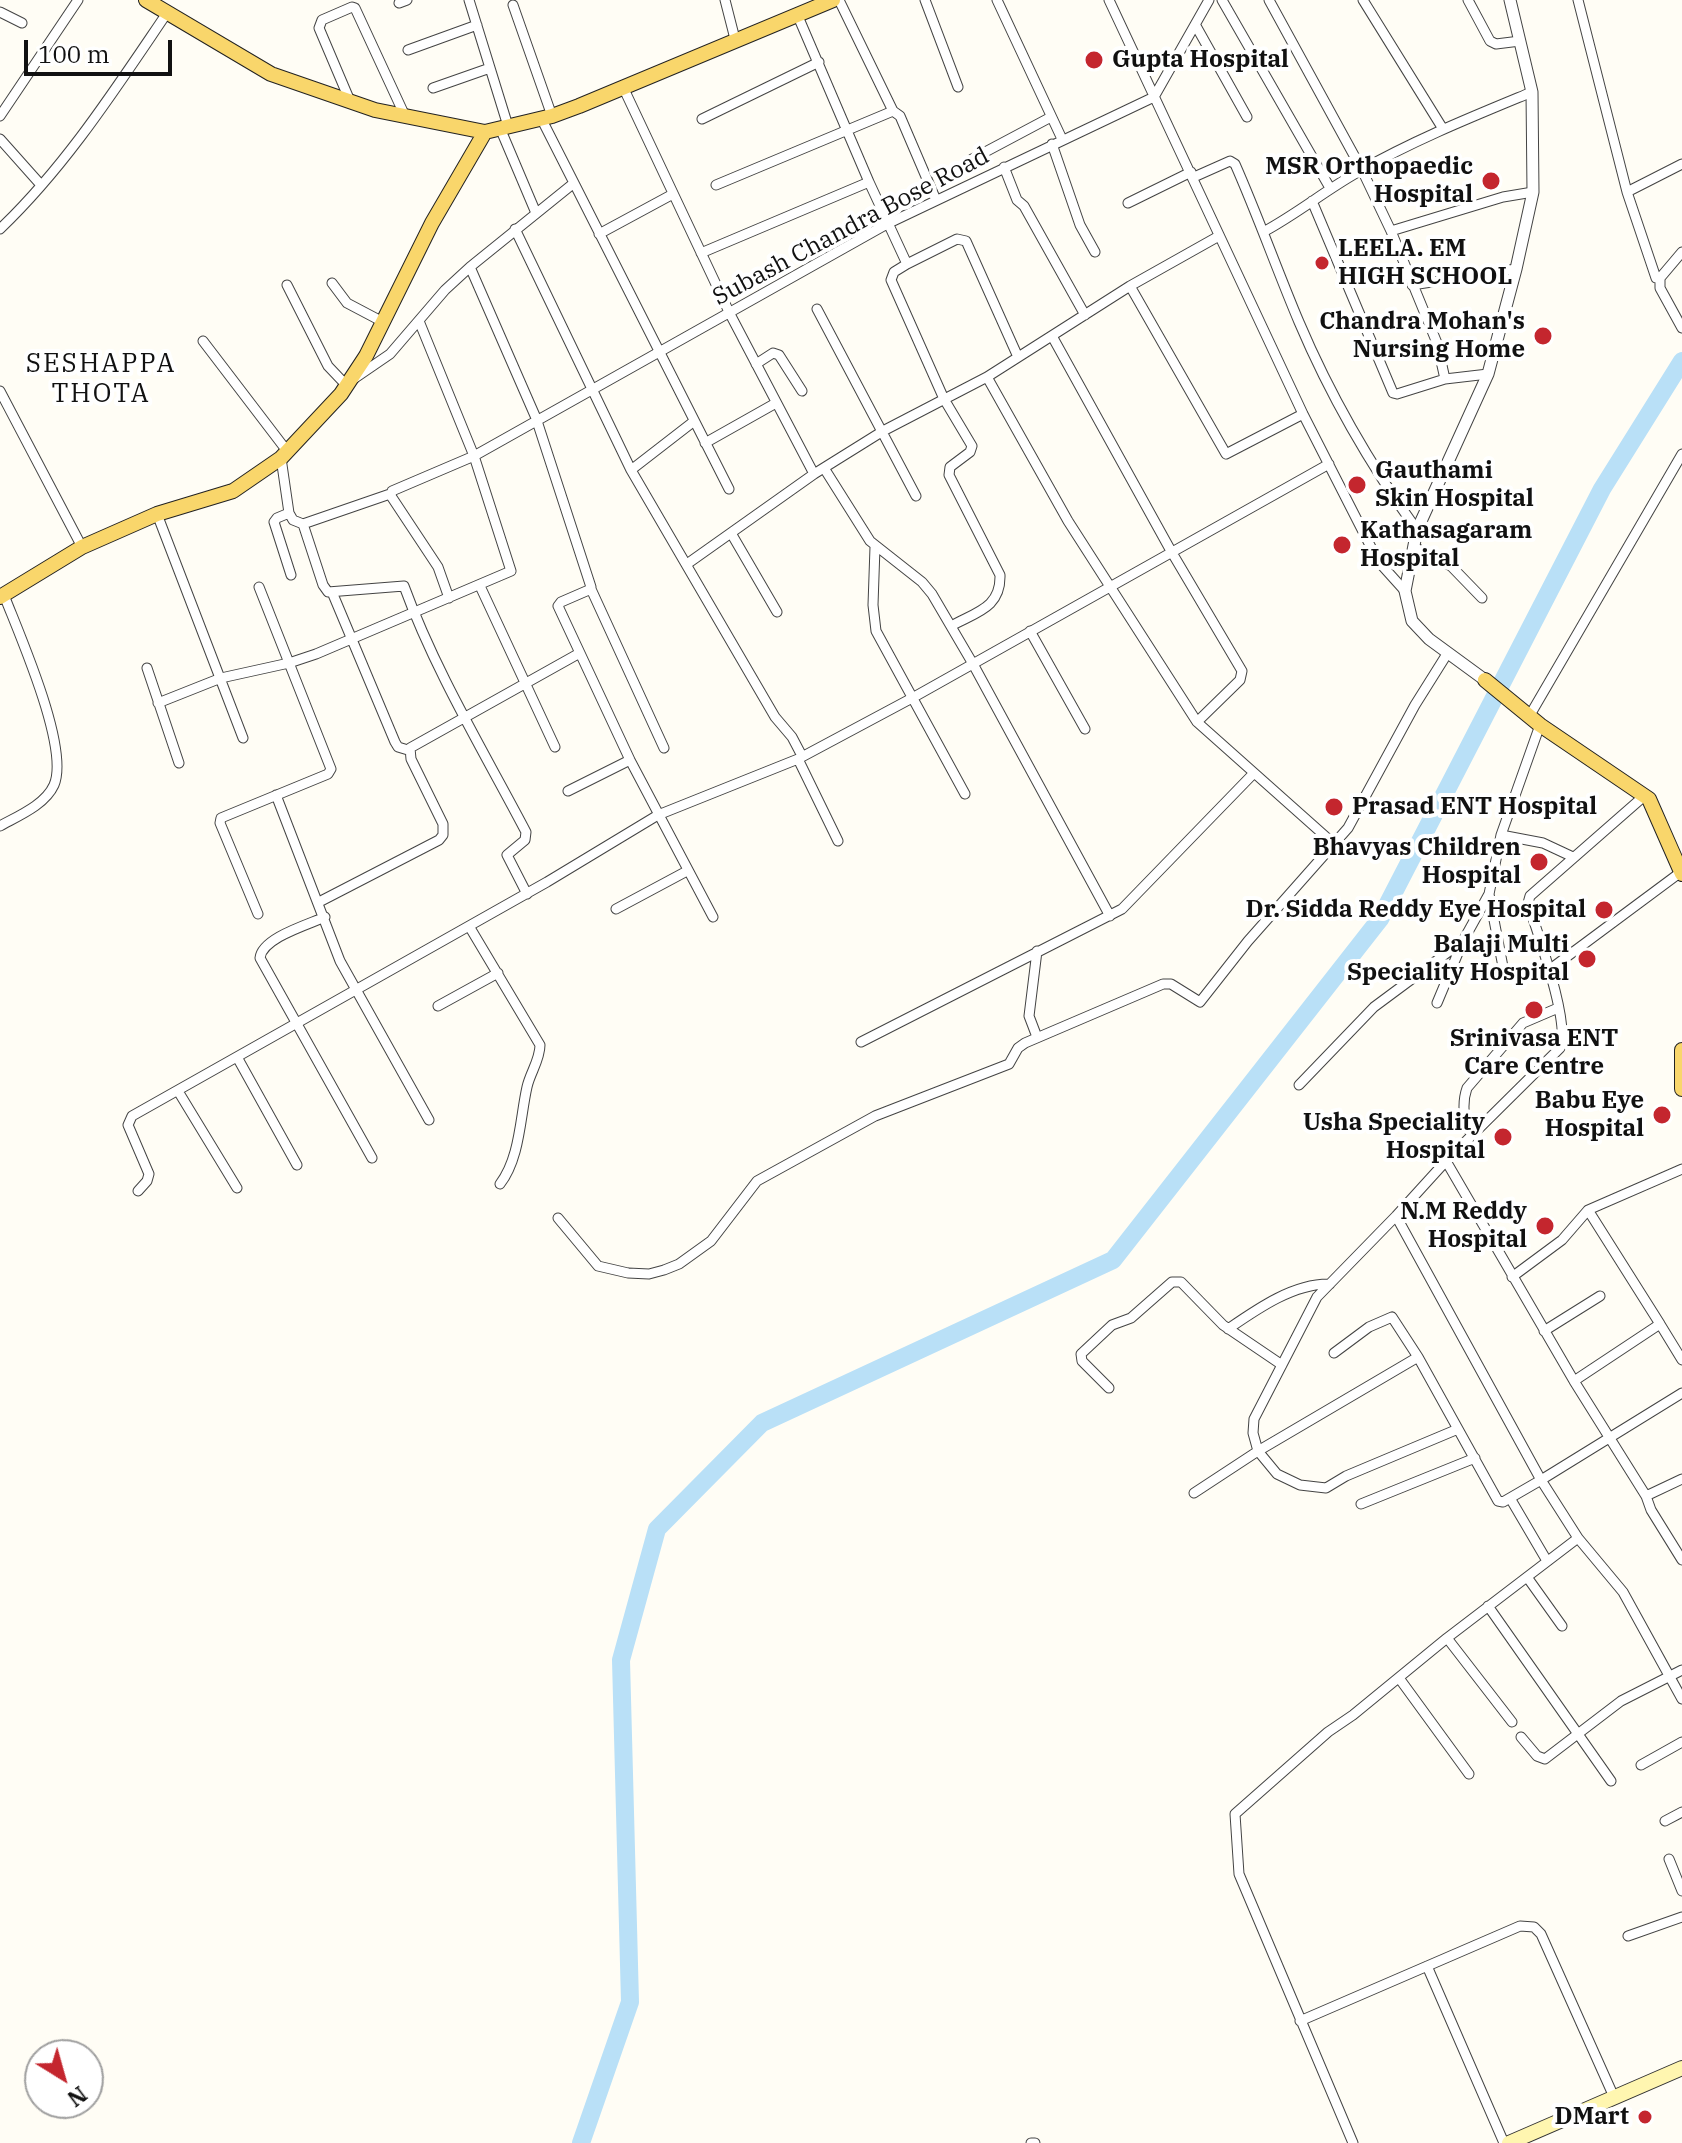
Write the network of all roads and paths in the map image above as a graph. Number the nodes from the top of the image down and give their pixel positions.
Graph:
1 (78, 0) edge
2 (146, 0) edge
3 (469, 0) edge
4 (725, 0) edge
5 (833, 0) edge
6 (839, 0) edge
7 (925, 0) edge
8 (997, 0) edge
9 (1109, 0) edge
10 (1209, 0) edge
11 (1222, 0) edge
12 (1269, 0) edge
13 (1363, 0) edge
14 (1468, 0) edge
15 (1510, 0) edge
16 (1578, 0) edge
17 (513, 5) dead end
18 (0, 12) edge
19 (167, 13) junction
20 (797, 14) junction
21 (22, 23) dead end
22 (477, 25) junction
23 (1196, 26) junction
24 (735, 39) junction
25 (1520, 41) junction
26 (408, 50) dead end
27 (819, 62) junction
28 (490, 68) junction
29 (623, 87) junction
30 (958, 87) dead end
31 (433, 88) dead end
32 (1532, 92) junction
33 (1154, 97) junction
34 (350, 101) junction
35 (1, 111) edge
36 (893, 111) junction
37 (405, 116) junction
38 (546, 117) junction
39 (1051, 117) junction
40 (1247, 117) dead end
41 (702, 119) dead end
42 (498, 129) junction
43 (845, 129) junction
44 (1443, 129) junction
45 (0, 139) edge
46 (1057, 142) junction
47 (972, 159) dead end
48 (1682, 164) edge
49 (1004, 167) junction
50 (1362, 170) junction
51 (1192, 175) junction
52 (869, 182) junction
53 (574, 183) junction
54 (41, 185) junction
55 (716, 185) dead end
56 (1330, 188) junction
57 (1533, 192) junction
58 (1627, 192) junction
59 (673, 194) junction
60 (936, 200) junction
61 (1312, 201) junction
62 (1128, 203) dead end
63 (536, 213) junction
64 (887, 224) junction
65 (0, 229) edge
66 (515, 229) junction
67 (1265, 231) junction
68 (1391, 231) junction
69 (599, 234) junction
70 (1219, 236) junction
71 (1095, 252) dead end
72 (1682, 252) edge
73 (701, 253) junction
74 (907, 264) junction
75 (470, 267) junction
76 (1516, 269) junction
77 (1660, 278) junction
78 (332, 283) dead end
79 (287, 285) dead end
80 (1412, 285) junction
81 (1130, 286) junction
82 (817, 309) dead end
83 (730, 314) junction
84 (1085, 315) junction
85 (419, 321) junction
86 (383, 322) junction
87 (1682, 328) edge
88 (1052, 336) junction
89 (203, 341) dead end
90 (658, 352) junction
91 (1018, 357) junction
92 (756, 364) junction
93 (1488, 374) junction
94 (987, 377) junction
95 (1445, 379) junction
96 (348, 384) junction
97 (591, 388) junction
98 (0, 391) edge
99 (802, 391) dead end
100 (944, 399) junction
101 (776, 403) junction
102 (1303, 414) junction
103 (536, 418) junction
104 (693, 422) junction
105 (883, 431) junction
106 (705, 443) junction
107 (284, 454) junction
108 (1682, 454) edge
109 (474, 456) junction
110 (1329, 464) junction
111 (631, 470) junction
112 (819, 471) junction
113 (729, 489) dead end
114 (390, 494) junction
115 (916, 496) dead end
116 (289, 513) junction
117 (157, 514) junction
118 (303, 524) junction
119 (1417, 530) junction
120 (731, 533) junction
121 (82, 547) junction
122 (875, 547) junction
123 (1414, 547) junction
124 (1171, 551) junction
125 (687, 564) junction
126 (291, 575) dead end
127 (480, 586) junction
128 (1109, 586) junction
129 (259, 587) dead end
130 (591, 589) junction
131 (1405, 591) junction
132 (332, 592) junction
133 (2, 596) edge
134 (449, 598) junction
135 (1482, 598) dead end
136 (413, 612) junction
137 (777, 612) dead end
138 (951, 626) junction
139 (1030, 631) junction
140 (353, 638) junction
141 (578, 654) junction
142 (1447, 654) junction
143 (289, 663) junction
144 (973, 664) junction
145 (147, 668) dead end
146 (221, 678) junction
147 (1485, 680) joint
148 (523, 683) junction
149 (914, 697) junction
150 (158, 703) junction
151 (465, 717) junction
152 (1532, 718) junction
153 (1197, 722) junction
154 (1085, 729) dead end
155 (243, 738) dead end
156 (555, 747) dead end
157 (664, 748) dead end
158 (408, 750) junction
159 (800, 758) junction
160 (630, 760) junction
161 (179, 763) dead end
162 (1254, 773) junction
163 (568, 791) dead end
164 (965, 794) dead end
165 (276, 795) junction
166 (1643, 797) junction
167 (658, 815) junction
168 (0, 826) edge
169 (1501, 835) junction
170 (838, 841) dead end
171 (1334, 844) junction
172 (1573, 857) junction
173 (687, 871) junction
174 (1682, 873) edge
175 (527, 894) junction
176 (1489, 894) junction
177 (319, 902) junction
178 (616, 909) dead end
179 (258, 914) dead end
180 (1110, 916) junction
181 (325, 917) junction
182 (713, 917) dead end
183 (469, 926) junction
184 (1463, 941) junction
185 (1037, 951) junction
186 (1549, 970) junction
187 (1504, 972) dead end
188 (498, 973) junction
189 (355, 989) junction
190 (1437, 1003) dead end
191 (438, 1006) dead end
192 (1558, 1008) junction
193 (296, 1023) junction
194 (1037, 1037) junction
195 (861, 1042) dead end
196 (1682, 1050) edge
197 (237, 1057) junction
198 (1299, 1085) dead end
199 (1682, 1089) edge
200 (178, 1091) junction
201 (429, 1120) dead end
202 (1472, 1135) junction
203 (372, 1158) dead end
204 (1446, 1161) junction
205 (297, 1165) dead end
206 (1682, 1169) edge
207 (500, 1184) dead end
208 (237, 1188) dead end
209 (138, 1191) dead end
210 (1588, 1210) junction
211 (1396, 1216) junction
212 (558, 1218) dead end
213 (1512, 1277) junction
214 (1330, 1284) junction
215 (1600, 1296) dead end
216 (1660, 1324) junction
217 (1228, 1329) junction
218 (1544, 1331) junction
219 (1334, 1353) dead end
220 (1418, 1357) junction
221 (1682, 1360) edge
222 (1282, 1365) junction
223 (1574, 1381) junction
224 (1109, 1388) dead end
225 (1682, 1393) edge
226 (1458, 1429) junction
227 (1610, 1438) junction
228 (1258, 1451) junction
229 (1475, 1458) junction
230 (1682, 1479) edge
231 (1541, 1480) junction
232 (1194, 1493) dead end
233 (1646, 1496) junction
234 (1510, 1498) junction
235 (1361, 1504) dead end
236 (1578, 1538) junction
237 (1682, 1560) edge
238 (1547, 1561) junction
239 (1527, 1577) junction
240 (1488, 1606) junction
241 (1562, 1626) dead end
242 (1447, 1638) junction
243 (1682, 1670) edge
244 (1671, 1677) junction
245 (1399, 1678) junction
246 (1682, 1699) edge
247 (1512, 1722) dead end
248 (1578, 1733) junction
249 (1521, 1737) dead end
250 (1682, 1742) edge
251 (1641, 1765) dead end
252 (1469, 1774) dead end
253 (1611, 1781) dead end
254 (1682, 1812) edge
255 (1665, 1821) dead end
256 (1669, 1859) dead end
257 (1682, 1891) edge
258 (1682, 1917) edge
259 (1628, 1936) dead end
260 (1427, 1966) junction
261 (1300, 2021) junction
262 (1682, 2068) edge
263 (1614, 2097) junction
264 (1353, 2143) edge
265 (1506, 2143) edge

1 - 35 street
2 - 19 main road
3 - 22 street
4 - 24 street
5 - 20 main road
6 - 36 street
7 - 30 street
8 - 39 street
9 - 33 street
10 - 23 street
11 - 56 street
12 - 50 street
13 - 44 street
14 - 25 street
15 - 25 street
16 - 58 street
17 - 38 street
18 - 21 street
19 - 34 main road
19 - 54 street
20 - 24 main road
20 - 27 street
22 - 26 street
22 - 28 street
23 - 33 street
23 - 40 street
24 - 29 main road
25 - 32 street
27 - 41 street
27 - 43 street
28 - 31 street
28 - 42 street
29 - 38 main road
29 - 59 street
32 - 44 street
32 - 57 street
33 - 46 street, Subash Chandra Bose Road
33 - 51 street
34 - 37 main road
34 - 37 street
36 - 43 street
36 - 60 street
37 - 42 main road
38 - 42 main road
38 - 53 street
39 - 46 street
39 - 47 street
42 - 63 street
42 - 86 main road
43 - 52 street
43 - 55 street
44 - 50 street
45 - 54 street
46 - 49 street, Subash Chandra Bose Road
46 - 71 street
48 - 58 street
49 - 60 street, Subash Chandra Bose Road
49 - 84 street
50 - 56 street
50 - 68 street
51 - 62 street
51 - 67 street
51 - 70 street
52 - 64 street
52 - 73 street
53 - 63 street
53 - 69 street
54 - 65 street
56 - 61 street
57 - 68 street
57 - 76 street
58 - 77 street
59 - 69 street
59 - 73 street
60 - 64 street, Subash Chandra Bose Road
61 - 67 street
61 - 95 street
63 - 66 street
64 - 74 street
64 - 83 street, Subash Chandra Bose Road
66 - 75 street
66 - 97 street
67 - 119 street
68 - 80 street
69 - 90 street
70 - 81 street
70 - 102 street
72 - 77 street
73 - 83 street
74 - 91 street
74 - 100 street
75 - 85 street
75 - 103 street
76 - 80 street
76 - 93 street
77 - 87 street
78 - 86 street
79 - 96 street
80 - 95 street
81 - 84 street
81 - 102 street
82 - 105 street
83 - 90 street, Subash Chandra Bose Road
83 - 92 street
84 - 88 street
85 - 96 street
85 - 109 street
86 - 96 main road
88 - 91 street
88 - 124 street
89 - 107 street
90 - 97 street, Subash Chandra Bose Road
90 - 104 street
91 - 94 street
92 - 99 street
92 - 101 street
93 - 95 street
93 - 119 street
94 - 100 street
94 - 128 street
96 - 107 main road
97 - 103 street, Subash Chandra Bose Road
97 - 111 street
98 - 121 street
100 - 105 street
100 - 138 street
101 - 106 street
101 - 112 street
102 - 110 street
103 - 109 street, Subash Chandra Bose Road
103 - 130 street
104 - 106 street
104 - 111 street
105 - 112 street
105 - 115 street
106 - 113 street
107 - 116 street
107 - 117 main road
108 - 152 street
109 - 114 street, Subash Chandra Bose Road
109 - 127 street
110 - 124 street
110 - 131 street
111 - 125 street
112 - 120 street
112 - 122 street
114 - 118 street, Subash Chandra Bose Road
114 - 134 street
116 - 118 street
116 - 126 street
117 - 121 main road
117 - 146 street
118 - 132 street
119 - 123 street
120 - 125 street
120 - 137 street
121 - 133 main road
122 - 138 street
122 - 149 street
123 - 131 street
123 - 135 street
124 - 128 street
124 - 153 street
125 - 159 street
127 - 134 street
127 - 148 street
128 - 139 street
128 - 153 street
129 - 143 street
130 - 141 street
130 - 157 street
131 - 142 street
132 - 136 street
132 - 140 street
133 - 168 street
134 - 136 street
136 - 140 street
136 - 151 street
138 - 144 street
139 - 144 street
139 - 154 street
140 - 143 street
140 - 158 street
141 - 148 street
141 - 160 street
142 - 147 street
142 - 171 street
143 - 146 street
143 - 165 street
144 - 149 street
144 - 180 street
145 - 150 street
146 - 150 street
146 - 155 street
147 - 152 main road
148 - 151 street
148 - 156 street
149 - 159 street
149 - 164 street
150 - 161 street
151 - 158 street
151 - 175 street
152 - 166 main road
152 - 169 street
153 - 162 street
158 - 177 street
159 - 167 street
159 - 170 street
160 - 163 street
160 - 167 street
162 - 171 street
162 - 180 street
165 - 177 street
165 - 179 street
166 - 172 street
166 - 174 main road
167 - 173 street
167 - 175 street
169 - 172 street
169 - 176 street
171 - 194 street
172 - 186 street
173 - 178 street
173 - 182 street
174 - 186 street
175 - 183 street
176 - 184 street
176 - 187 street
177 - 181 street
180 - 185 street
181 - 189 street
181 - 193 street
183 - 188 street
183 - 189 street
184 - 190 street
184 - 198 street
185 - 194 street
185 - 195 street
186 - 192 street
188 - 191 street
188 - 207 street
189 - 193 street
189 - 201 street
192 - 202 street
192 - 202 street
193 - 197 street
193 - 203 street
194 - 212 street
196 - 199 main road
197 - 200 street
197 - 205 street
200 - 208 street
200 - 209 street
202 - 204 street
204 - 211 street
204 - 213 street
206 - 210 street
210 - 213 street
210 - 216 street
211 - 214 street
211 - 231 street
213 - 218 street
214 - 217 street
214 - 222 street
215 - 218 street
216 - 221 street
216 - 223 street
217 - 222 street
217 - 224 street
218 - 223 street
219 - 220 street
220 - 226 street
220 - 228 street
222 - 228 street
223 - 227 street
225 - 227 street
226 - 228 street
226 - 229 street
227 - 231 street
227 - 233 street
228 - 232 street
229 - 234 street
229 - 235 street
230 - 233 street
231 - 234 street
231 - 236 street
233 - 237 street
234 - 238 street
236 - 238 street
236 - 244 street
238 - 239 street
239 - 240 street
239 - 241 street
240 - 242 street
240 - 248 street
242 - 245 street
242 - 247 street
243 - 244 street
244 - 246 street
244 - 248 street
245 - 252 street
245 - 261 street
248 - 249 street
248 - 253 street
250 - 251 street
254 - 255 street
256 - 257 street
258 - 259 street
260 - 261 street
260 - 263 street
260 - 265 street
261 - 264 street
262 - 263 main road
263 - 265 main road

